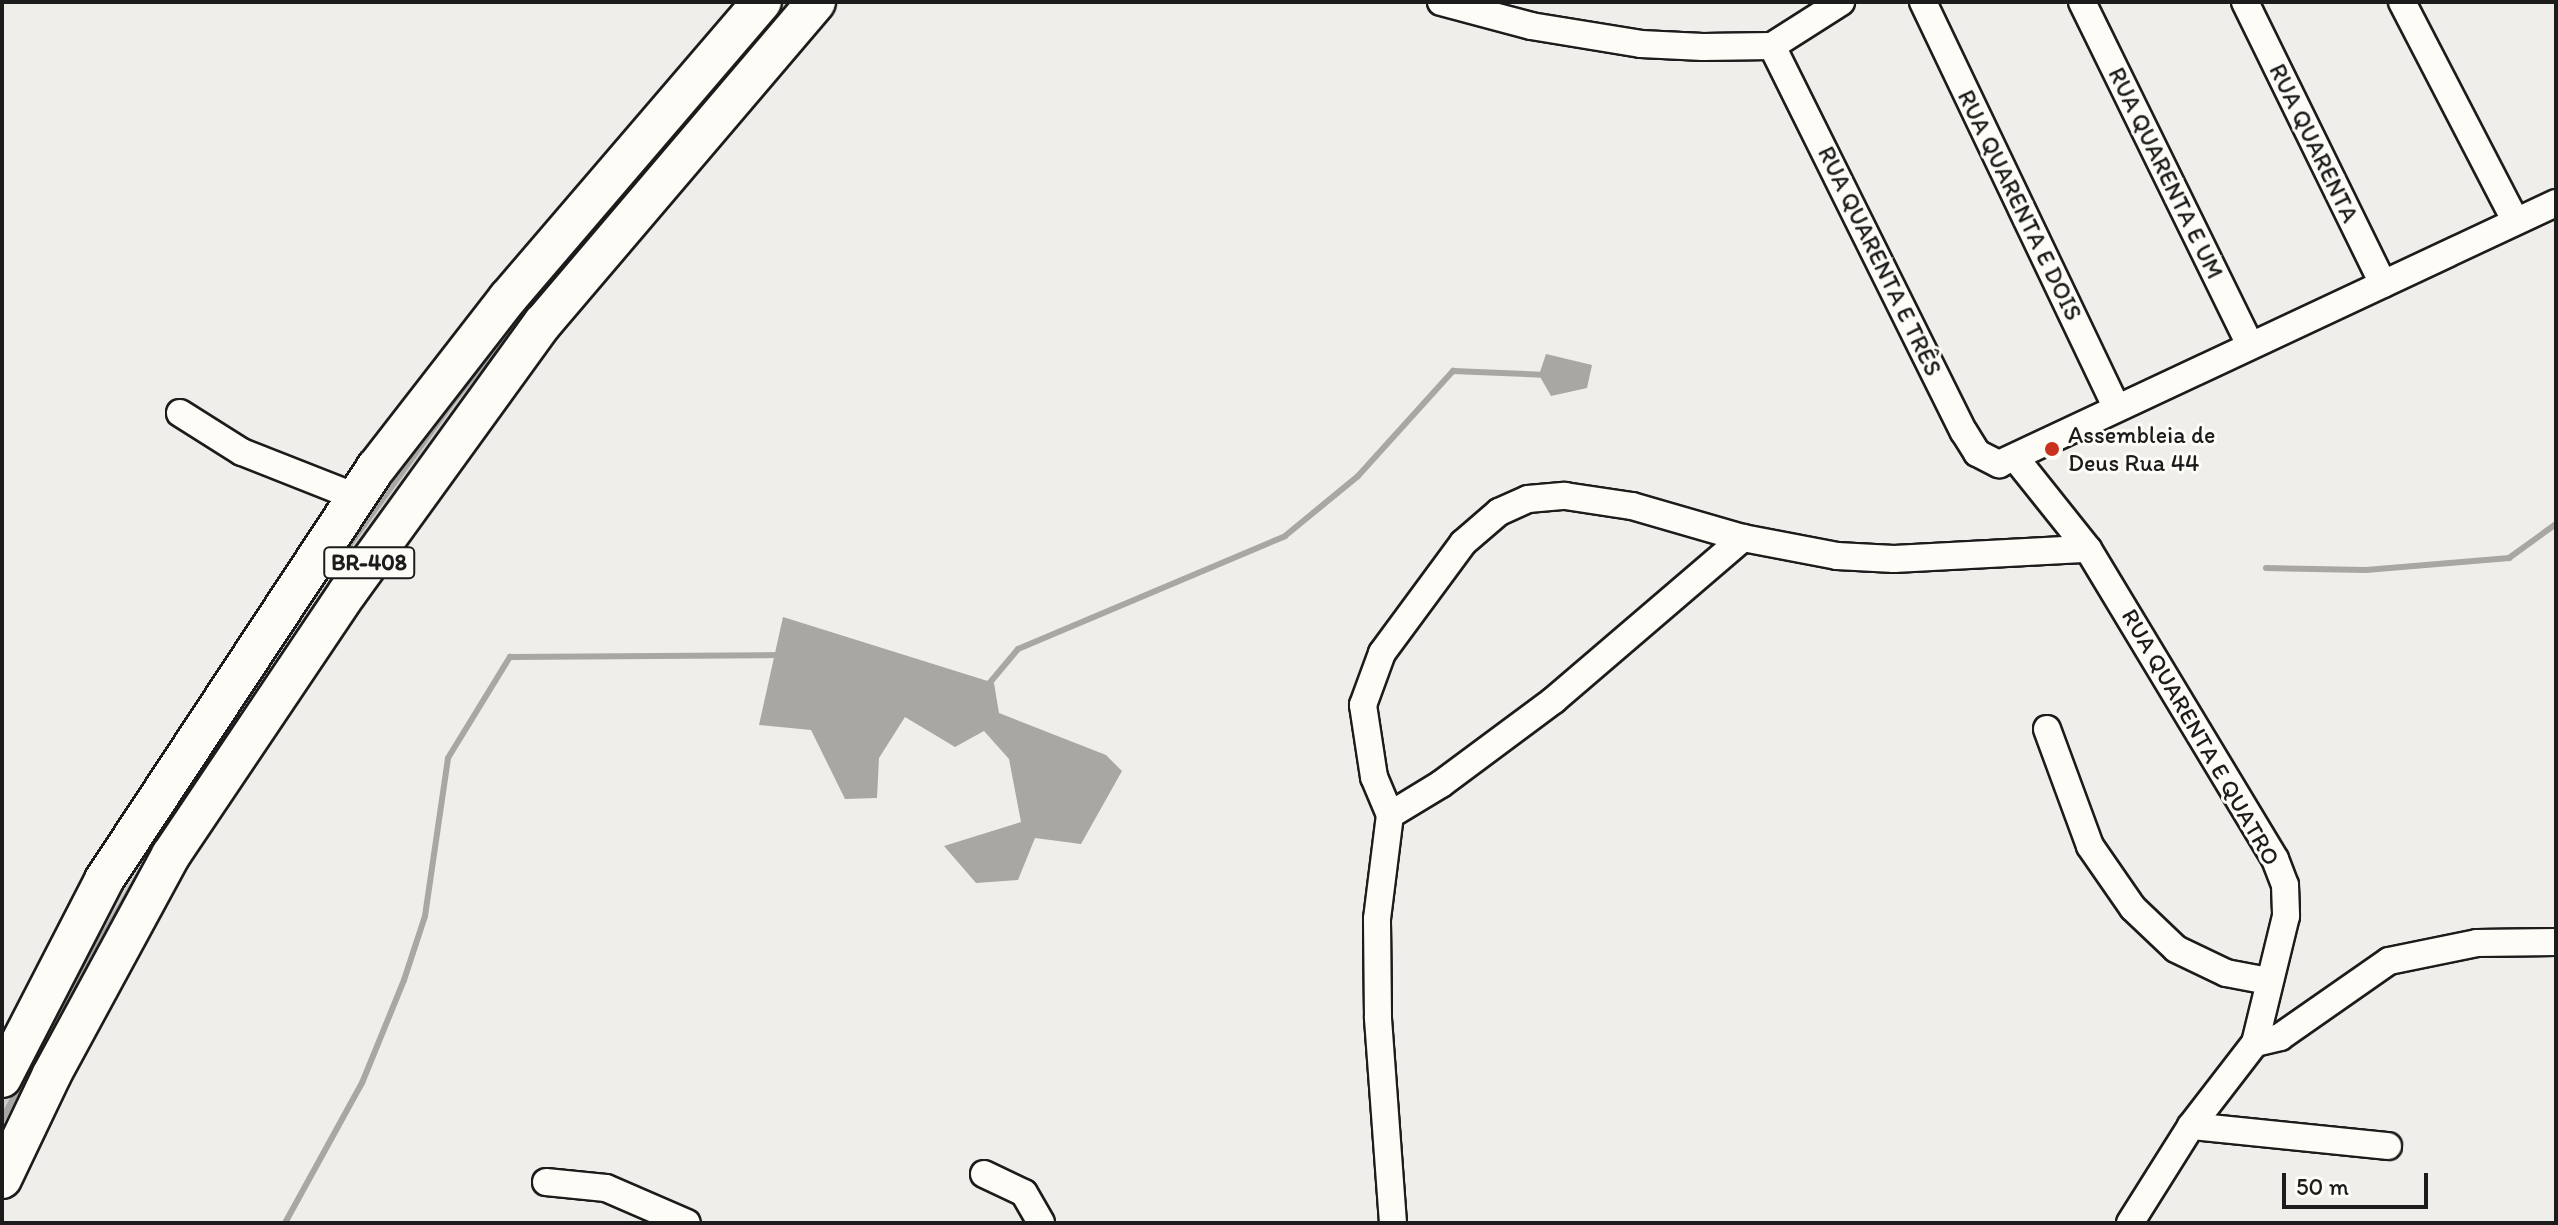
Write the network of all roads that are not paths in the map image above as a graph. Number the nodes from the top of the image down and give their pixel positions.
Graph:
1 (762, 2) edge
2 (816, 2) edge
3 (1441, 2) edge
4 (1841, 2) edge
5 (1923, 2) edge
6 (2082, 2) edge
7 (2245, 2) edge
8 (2402, 2) edge
9 (1772, 46) junction
10 (2556, 203) edge
11 (2515, 220) junction
12 (2383, 284) junction
13 (2250, 345) junction
14 (2117, 408) junction
15 (180, 413) dead end
16 (2008, 462) junction
17 (356, 497) junction
18 (1743, 538) junction
19 (2088, 549) junction
20 (244, 662) junction
21 (2047, 729) dead end
22 (1390, 815) junction
23 (2556, 942) edge
24 (2268, 981) junction
25 (2, 1035) edge
26 (2255, 1043) junction
27 (2, 1078) edge
28 (2191, 1126) junction
29 (2388, 1146) dead end
30 (984, 1174) dead end
31 (2, 1179) edge
32 (546, 1182) dead end
33 (687, 1223) edge
34 (1041, 1223) edge
35 (1393, 1223) edge
36 (2130, 1223) edge

1 - 17 highway, BR-408
2 - 31 highway, BR-408
3 - 9 street
4 - 9 street
5 - 14 street, RUA QUARENTA E DOIS
6 - 13 street, RUA QUARENTA E UM
7 - 12 street, RUA QUARENTA
8 - 11 street
9 - 16 street, RUA QUARENTA E TRÊS
10 - 11 street
11 - 12 street
12 - 13 street
13 - 14 street
14 - 16 street
15 - 17 street
16 - 19 street, RUA QUARENTA E QUATRO
17 - 20 highway, BR-408
18 - 19 street
18 - 22 street
18 - 22 street
19 - 24 street, RUA QUARENTA E QUATRO
20 - 25 highway
20 - 27 highway, BR-408
21 - 24 street
22 - 35 street
23 - 26 street
24 - 26 street, RUA QUARENTA E QUATRO
26 - 28 street
28 - 29 street
28 - 36 street
30 - 34 street
32 - 33 street

